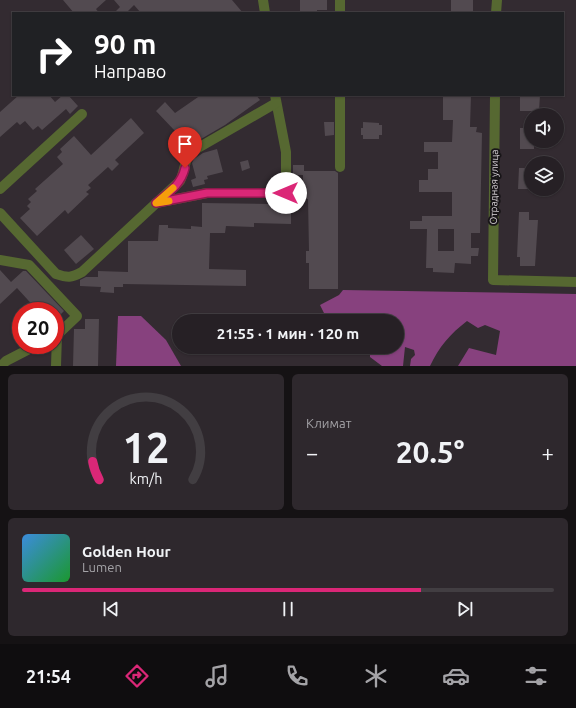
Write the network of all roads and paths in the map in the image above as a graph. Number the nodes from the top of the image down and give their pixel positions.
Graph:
1 (263, 0) edge
2 (340, 0) edge
3 (497, 0) edge
4 (265, 12) edge
5 (340, 12) edge
6 (496, 12) edge
7 (340, 96) edge
8 (495, 96) edge
9 (275, 99) edge
10 (82, 114) dead end
11 (340, 167) dead end
12 (0, 189) edge
13 (156, 203) junction
14 (0, 213) edge
15 (0, 260) edge
16 (576, 282) edge
17 (64, 302) edge
18 (64, 302) edge
19 (64, 328) edge
20 (20, 354) edge
21 (56, 354) edge
22 (1, 366) edge
23 (56, 366) edge

1 - 4 street
2 - 5 street
3 - 6 street
7 - 11 street
8 - 16 street, Отрадная улица
9 - 13 street
9 - 13 street
10 - 12 street
13 - 14 street
15 - 18 street
17 - 19 street
20 - 22 street
21 - 23 street

